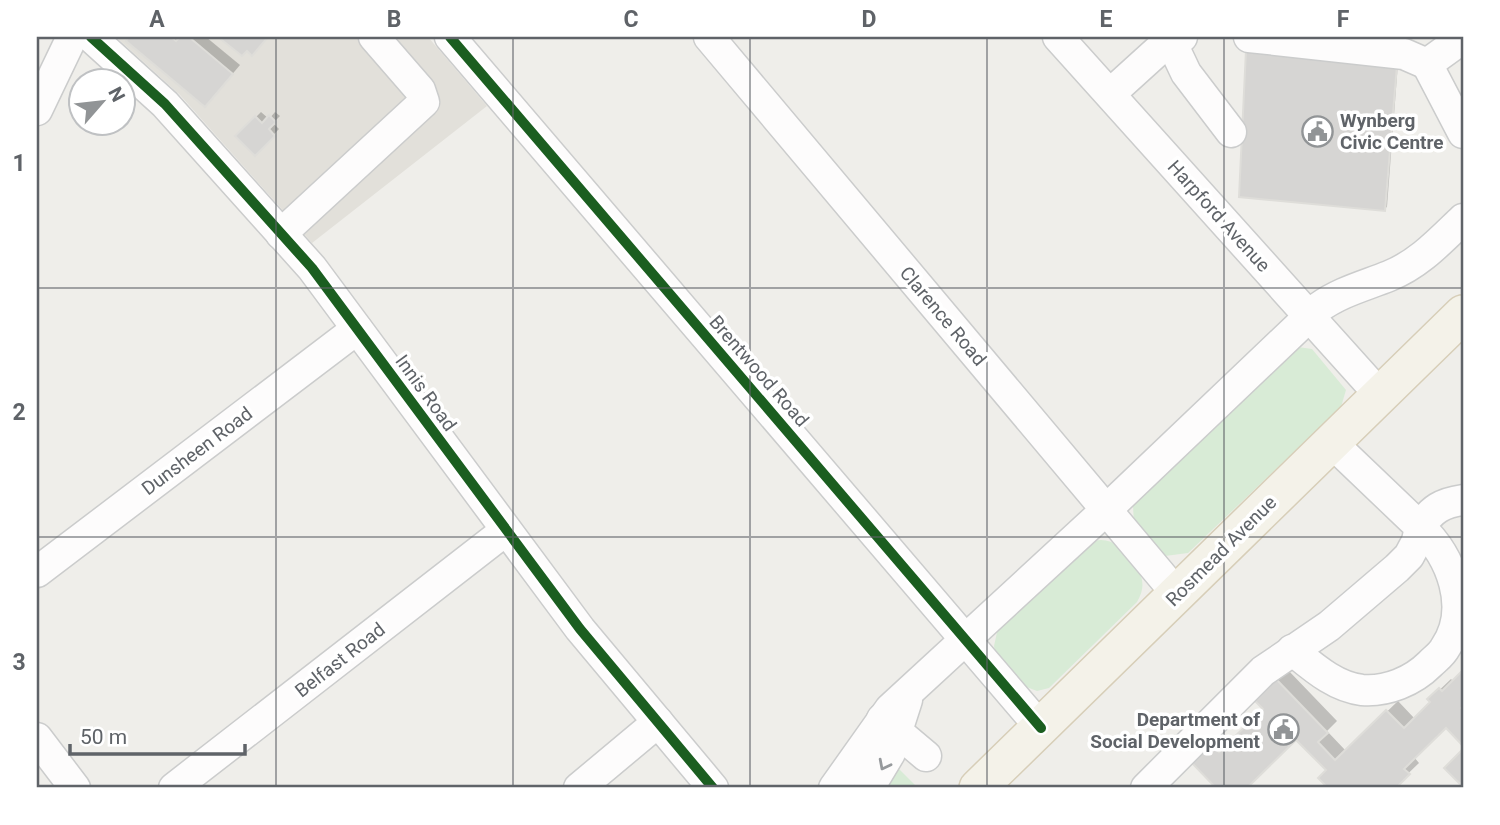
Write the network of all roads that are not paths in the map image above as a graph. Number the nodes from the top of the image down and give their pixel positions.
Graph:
1 (72, 37) edge
2 (90, 37) edge
3 (374, 37) edge
4 (450, 37) edge
5 (709, 37) edge
6 (1058, 37) edge
7 (1249, 37) edge
8 (1174, 38) edge
9 (1463, 38) edge
10 (1337, 42) edge
11 (1427, 64) junction
12 (1110, 94) junction
13 (37, 110) edge
14 (1231, 132) dead end
15 (1463, 133) edge
16 (1463, 219) edge
17 (281, 234) junction
18 (1463, 314) edge
19 (1310, 318) junction
20 (357, 329) junction
21 (1380, 395) junction
22 (1331, 442) junction
23 (1463, 500) edge
24 (1106, 510) junction
25 (1420, 527) junction
26 (505, 531) junction
27 (37, 572) edge
28 (1177, 594) junction
29 (966, 641) junction
30 (1292, 650) junction
31 (658, 722) junction
32 (890, 724) junction
33 (1041, 728) junction
34 (37, 738) edge
35 (926, 756) dead end
36 (75, 788) edge
37 (174, 788) edge
38 (579, 788) edge
39 (713, 788) edge
40 (834, 788) edge
41 (869, 788) edge
42 (978, 788) edge
43 (1146, 788) edge

1 - 13 street
2 - 17 street, Innis Road
3 - 17 street
4 - 29 street, Brentwood Road
5 - 24 street, Clarence Road
6 - 12 street, Harpford Avenue
7 - 10 street
8 - 12 street
8 - 14 street
9 - 11 street
10 - 11 street
11 - 15 street
12 - 19 street, Harpford Avenue
16 - 19 street
17 - 20 street, Innis Road
18 - 21 main road, Rosmead Avenue
19 - 21 street, Harpford Avenue
19 - 24 street
20 - 26 street, Innis Road
20 - 27 street, Dunsheen Road
21 - 22 main road, Rosmead Avenue
22 - 25 street
22 - 28 main road, Rosmead Avenue
23 - 25 street
24 - 28 street, Clarence Road
24 - 29 street
25 - 30 street
25 - 30 street
26 - 31 street, Innis Road
26 - 37 street, Belfast Road
28 - 33 main road, Rosmead Avenue
29 - 32 street
29 - 33 street, Brentwood Road
30 - 43 street
31 - 38 street
31 - 39 street, Innis Road
32 - 35 street
32 - 40 street
32 -> 41 street
33 - 42 main road, Rosmead Avenue
34 - 36 street

